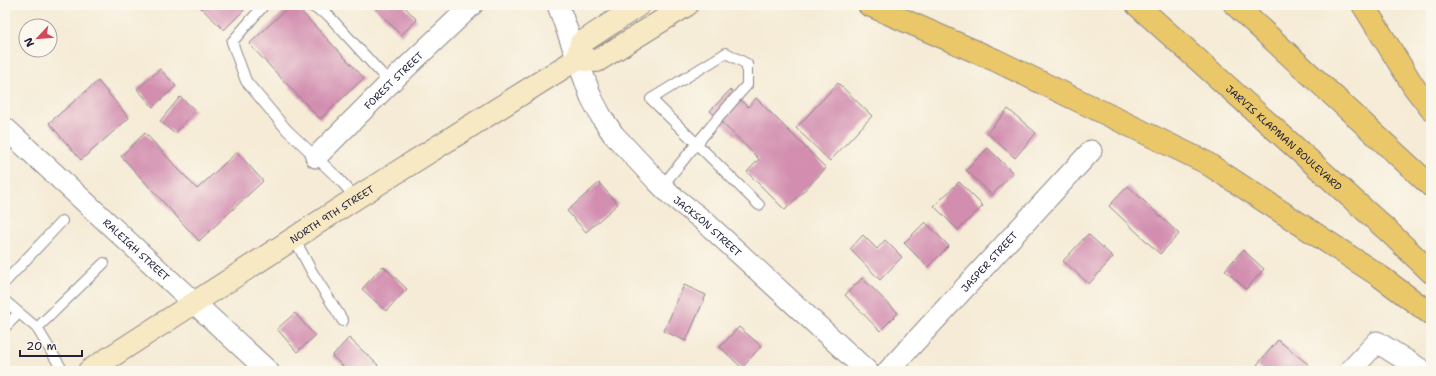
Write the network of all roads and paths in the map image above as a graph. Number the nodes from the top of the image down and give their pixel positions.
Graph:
1 (264, 5) edge
2 (309, 5) edge
3 (472, 5) edge
4 (558, 5) edge
5 (639, 5) edge
6 (687, 5) edge
7 (869, 5) edge
8 (1137, 5) edge
9 (1235, 5) edge
10 (1363, 5) edge
11 (577, 59) junction
12 (390, 83) junction
13 (1431, 109) edge
14 (5, 128) edge
15 (697, 144) junction
16 (1091, 151) dead end
17 (316, 157) junction
18 (662, 186) junction
19 (1431, 186) edge
20 (356, 198) junction
21 (759, 205) dead end
22 (62, 220) dead end
23 (294, 238) junction
24 (104, 263) dead end
25 (1431, 272) edge
26 (5, 282) edge
27 (5, 301) edge
28 (194, 303) junction
29 (19, 313) junction
30 (1431, 314) edge
31 (343, 321) dead end
32 (5, 327) edge
33 (37, 328) junction
34 (63, 371) edge
35 (89, 371) edge
36 (268, 371) edge
37 (867, 371) edge
38 (888, 371) edge
39 (1350, 371) edge
40 (1423, 371) edge

1 - 17 lane
2 - 12 lane
3 - 12 street, FOREST STREET
4 - 11 street, JACKSON STREET
5 - 11 street
6 - 11 street
7 - 30 highway
8 - 25 highway, JARVIS KLAPMAN BOULEVARD
9 - 19 highway
10 - 13 highway
11 - 18 street, JACKSON STREET
11 - 20 street, NORTH 9TH STREET
12 - 17 street, FOREST STREET
14 - 28 street, RALEIGH STREET
15 - 15 lane
15 - 18 lane
15 - 21 lane
16 - 38 street, JASPER STREET
17 - 20 lane
18 - 37 street, JACKSON STREET
20 - 23 street, NORTH 9TH STREET
22 - 26 lane
23 - 28 street, NORTH 9TH STREET
23 - 31 lane
24 - 33 lane
27 - 29 lane
28 - 35 street, NORTH 9TH STREET
28 - 36 street, RALEIGH STREET
29 - 32 lane
29 - 33 lane
33 - 34 lane
39 - 40 street

